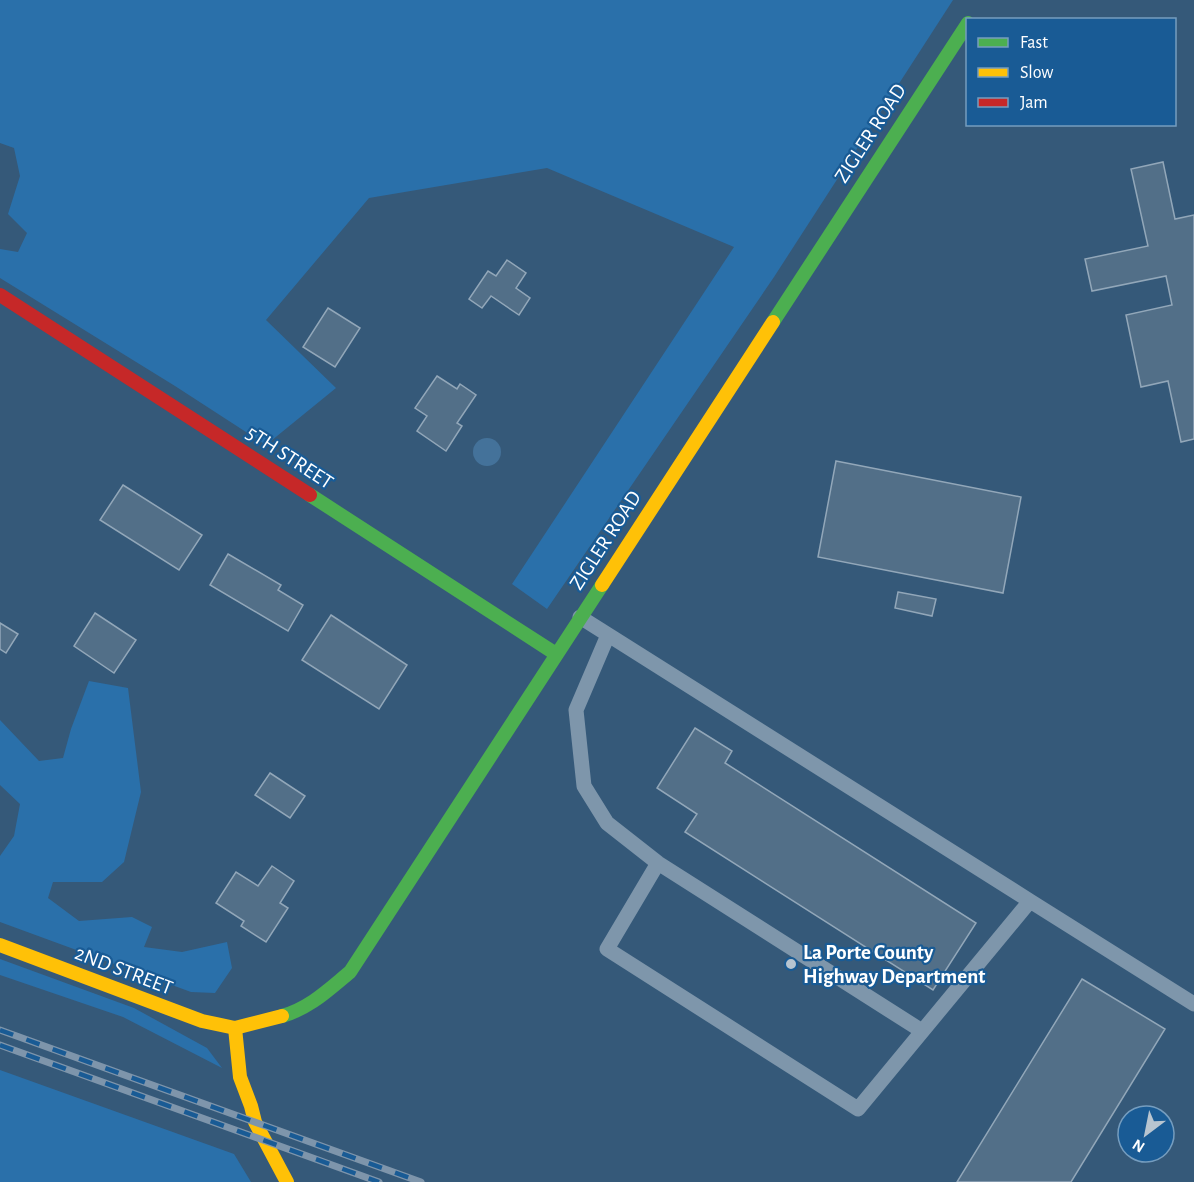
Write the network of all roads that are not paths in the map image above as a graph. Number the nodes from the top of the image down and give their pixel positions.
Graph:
1 (966, 25) edge
2 (0, 295) edge
3 (580, 617) junction
4 (608, 635) junction
5 (556, 654) junction
6 (658, 863) junction
7 (1030, 901) junction
8 (0, 945) edge
9 (1194, 1004) edge
10 (235, 1028) junction
11 (922, 1031) junction
12 (287, 1182) edge

1 - 3 street, ZIGLER ROAD
2 - 5 street, 5TH STREET
3 - 4 lane
3 - 5 street, ZIGLER ROAD
4 - 6 lane
4 - 7 lane
5 - 10 street, ZIGLER ROAD
6 - 11 lane
6 - 11 lane
7 - 9 lane
7 - 11 lane
8 - 10 street, 2ND STREET
10 - 12 street

